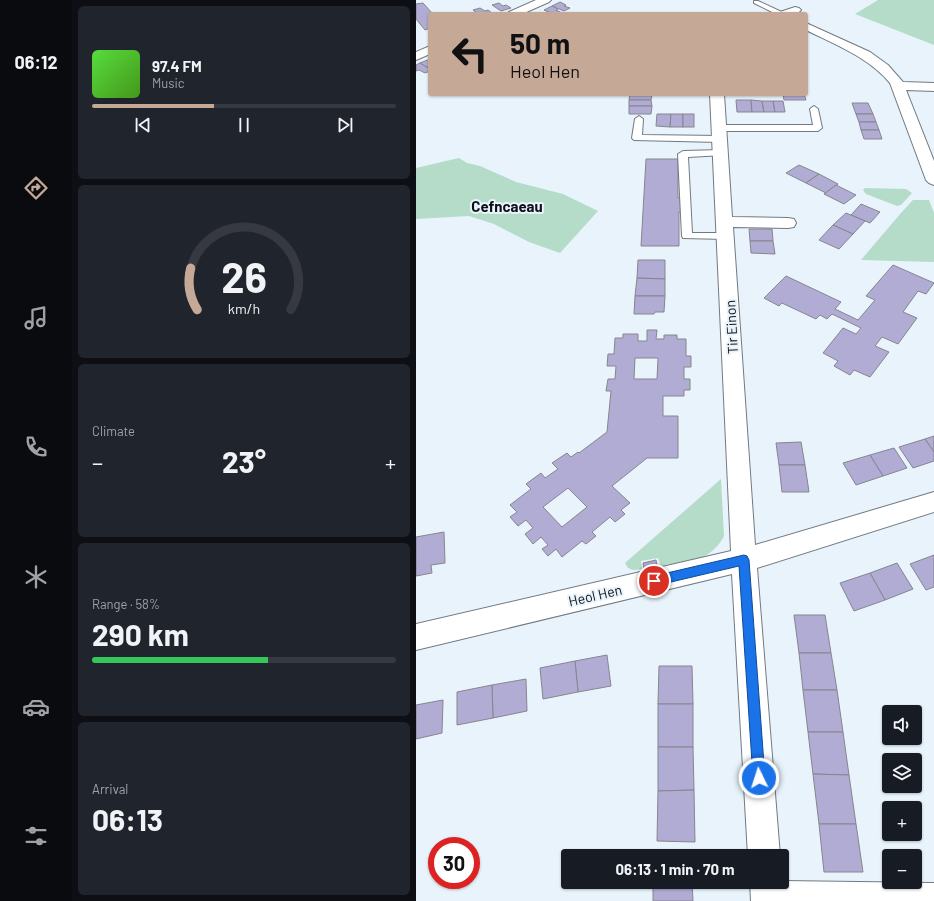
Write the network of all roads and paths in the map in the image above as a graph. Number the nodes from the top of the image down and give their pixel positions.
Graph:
1 (545, 0) edge
2 (756, 2) dead end
3 (795, 10) dead end
4 (518, 12) edge
5 (778, 12) edge
6 (789, 12) edge
7 (808, 27) edge
8 (428, 51) edge
9 (416, 56) edge
10 (898, 86) junction
11 (934, 87) edge
12 (717, 96) edge
13 (814, 109) dead end
14 (638, 119) dead end
15 (720, 140) junction
16 (934, 180) edge
17 (788, 223) dead end
18 (725, 229) junction
19 (934, 502) edge
20 (744, 560) junction
21 (416, 637) edge
22 (764, 849) edge
23 (767, 891) edge
24 (934, 893) edge

1 - 4 street
2 - 5 lane
3 - 6 street
7 - 10 street
8 - 9 street
10 - 11 street
10 - 16 street
12 - 15 street, Tir Einon
13 - 15 lane
14 - 15 lane
15 - 18 street, Tir Einon
15 - 18 lane
17 - 18 street
18 - 20 street, Tir Einon
19 - 20 street, Heol Hen
20 - 21 street, Heol Hen
20 - 22 street, Tir Einon
23 - 24 lane

